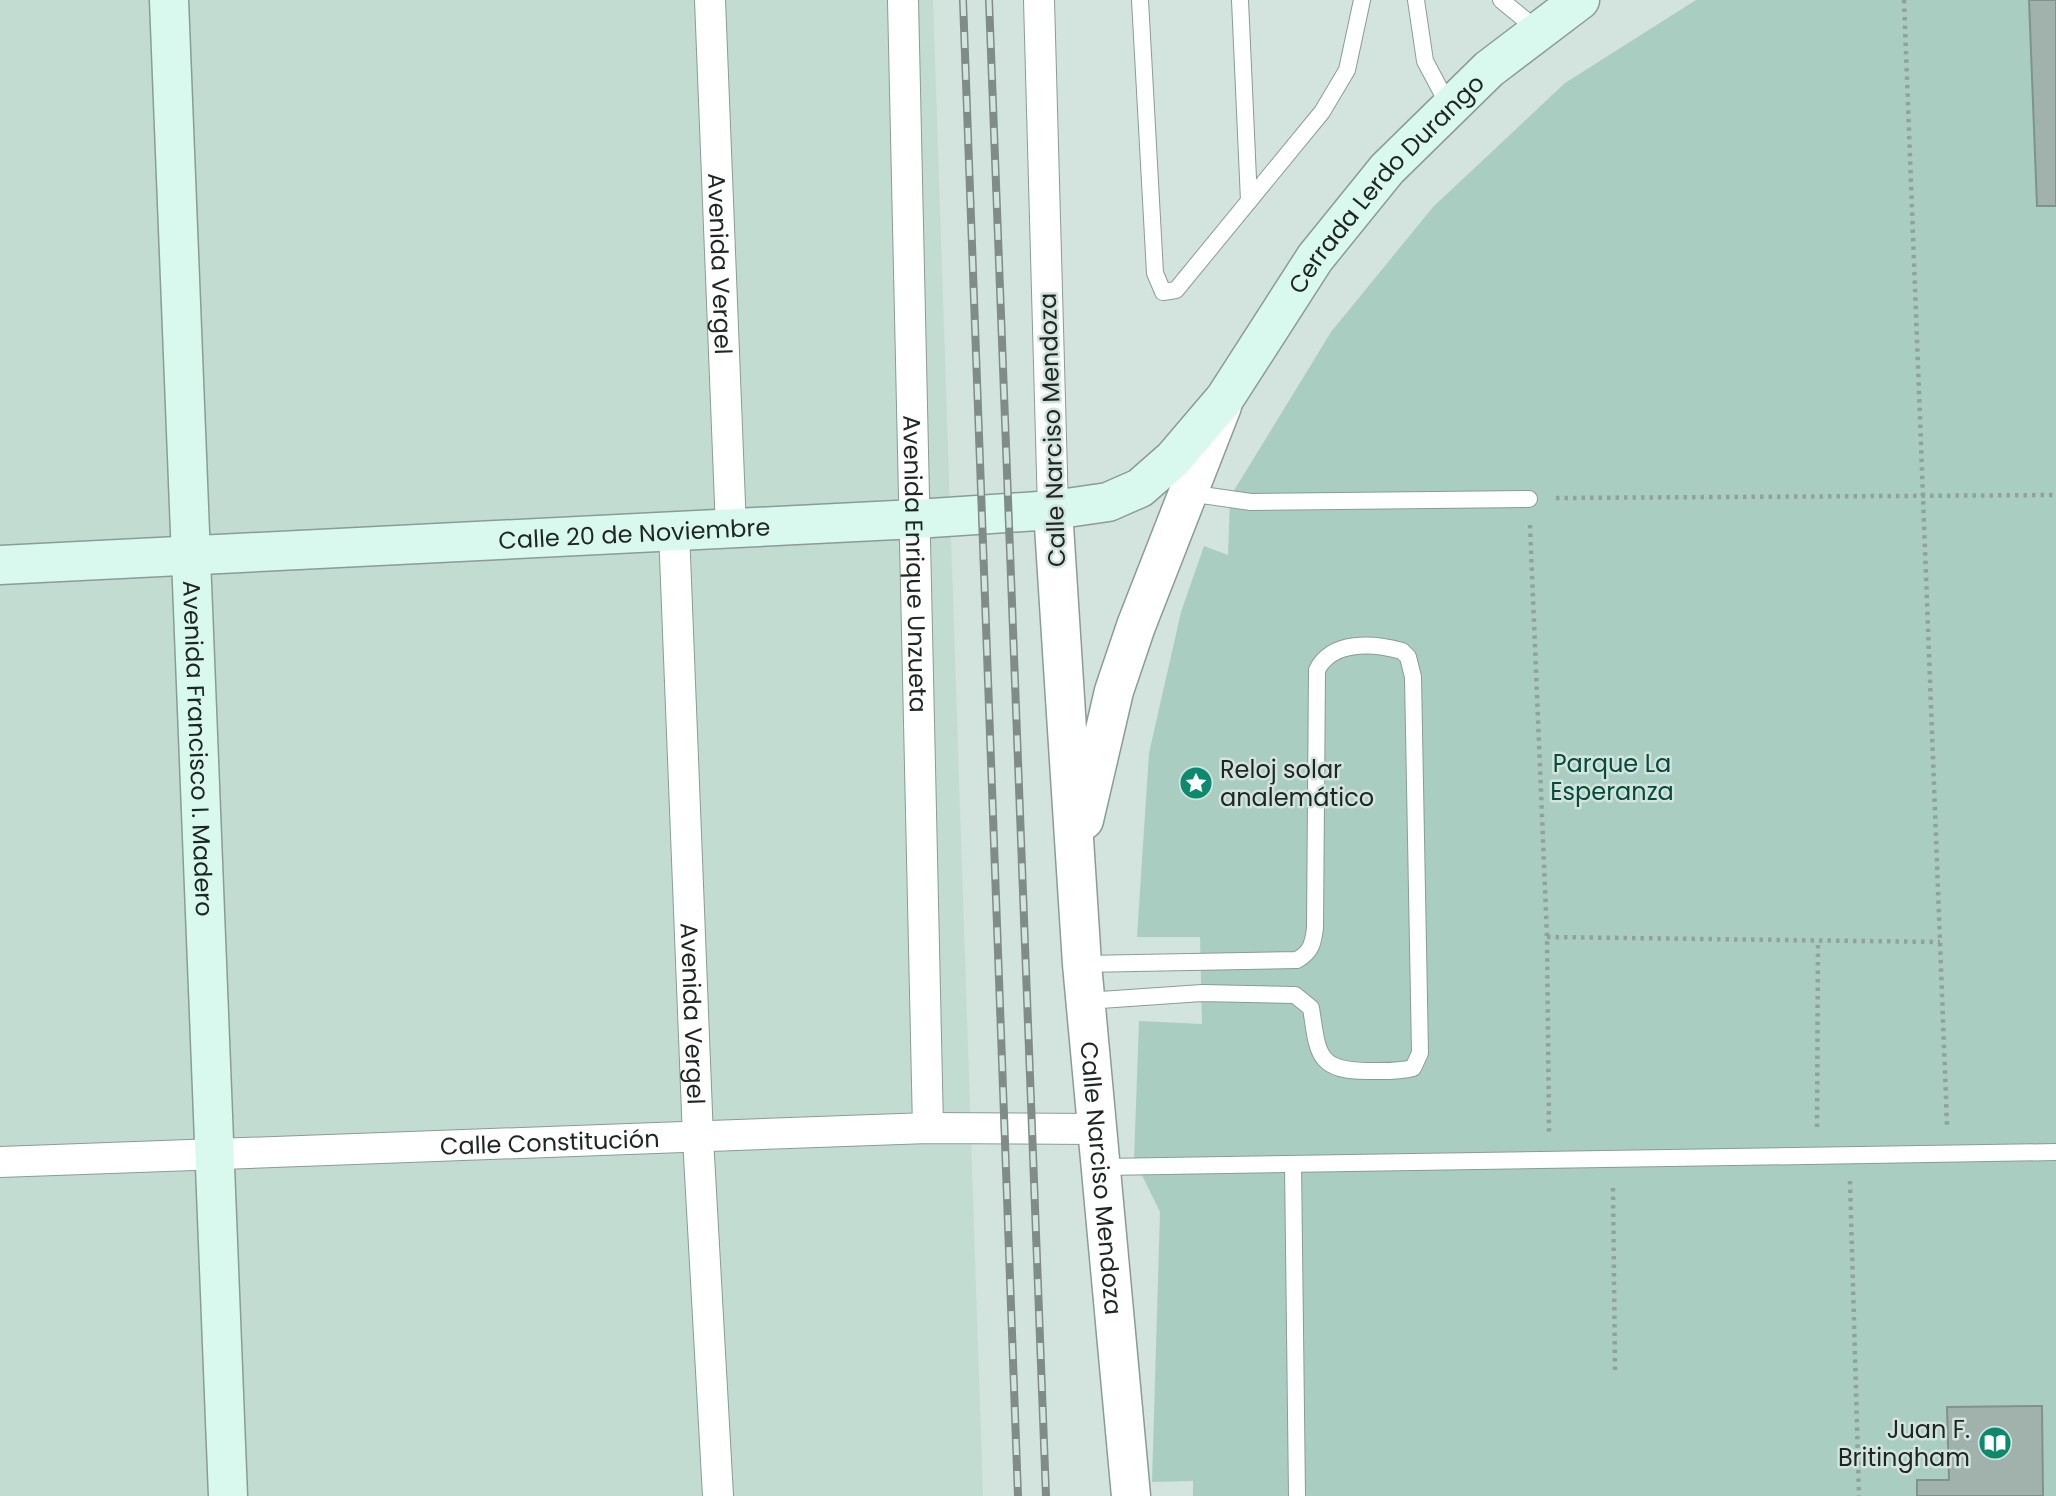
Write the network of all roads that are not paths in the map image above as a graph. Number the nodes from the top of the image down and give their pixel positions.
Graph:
1 (169, 0) edge
2 (710, 0) edge
3 (903, 0) edge
4 (1039, 0) edge
5 (1140, 0) edge
6 (1240, 0) edge
7 (1362, 0) edge
8 (1416, 0) edge
9 (1501, 0) edge
10 (1580, 0) edge
11 (1539, 31) junction
12 (1450, 108) junction
13 (1249, 201) junction
14 (1225, 398) junction
15 (1188, 493) junction
16 (1529, 499) road end
17 (1053, 510) junction
18 (916, 519) junction
19 (731, 529) junction
20 (674, 531) junction
21 (191, 556) junction
22 (0, 565) edge
23 (1074, 859) junction
24 (1084, 982) junction
25 (928, 1128) junction
26 (1100, 1129) junction
27 (698, 1138) junction
28 (2056, 1152) edge
29 (215, 1153) junction
30 (0, 1162) edge
31 (1293, 1164) junction
32 (1103, 1167) junction
33 (228, 1496) edge
34 (718, 1496) edge
35 (1131, 1496) edge
36 (1297, 1496) edge

1 - 21 main road, Avenida Francisco I. Madero
2 - 19 street, Avenida Vergel
3 - 18 street, Avenida Enrique Unzueta
4 - 17 street, Calle Narciso Mendoza
5 - 13 lane
6 - 13 lane
7 - 13 lane
8 - 12 lane
9 - 11 lane
10 - 11 main road, Cerrada Lerdo Durango
11 - 12 main road, Cerrada Lerdo Durango
12 - 14 main road, Cerrada Lerdo Durango
14 - 15 street, Calle Narciso Mendoza
14 - 17 main road, Calle 20 de Noviembre
15 - 16 lane
15 - 23 street, Calle Narciso Mendoza
17 - 18 main road, Calle 20 de Noviembre
17 - 23 street, Calle Narciso Mendoza
18 - 19 main road, Calle 20 de Noviembre
18 - 25 street, Avenida Enrique Unzueta
19 - 20 main road, Calle 20 de Noviembre
20 - 21 main road, Calle 20 de Noviembre
20 - 27 street, Avenida Vergel
21 - 22 main road, Calle 20 de Noviembre
21 - 29 main road, Avenida Francisco I. Madero
23 - 24 street, Calle Narciso Mendoza
24 - 24 lane
24 - 26 street, Calle Narciso Mendoza
25 - 26 street, Calle Constitución
25 - 27 street, Calle Constitución
26 - 32 street, Calle Narciso Mendoza
27 - 29 street, Calle Constitución
27 - 34 street, Avenida Vergel
28 - 31 lane
29 - 30 street, Calle Constitución
29 - 33 main road, Avenida Francisco I. Madero
31 - 32 lane
31 - 36 lane
32 - 35 street, Calle Narciso Mendoza

